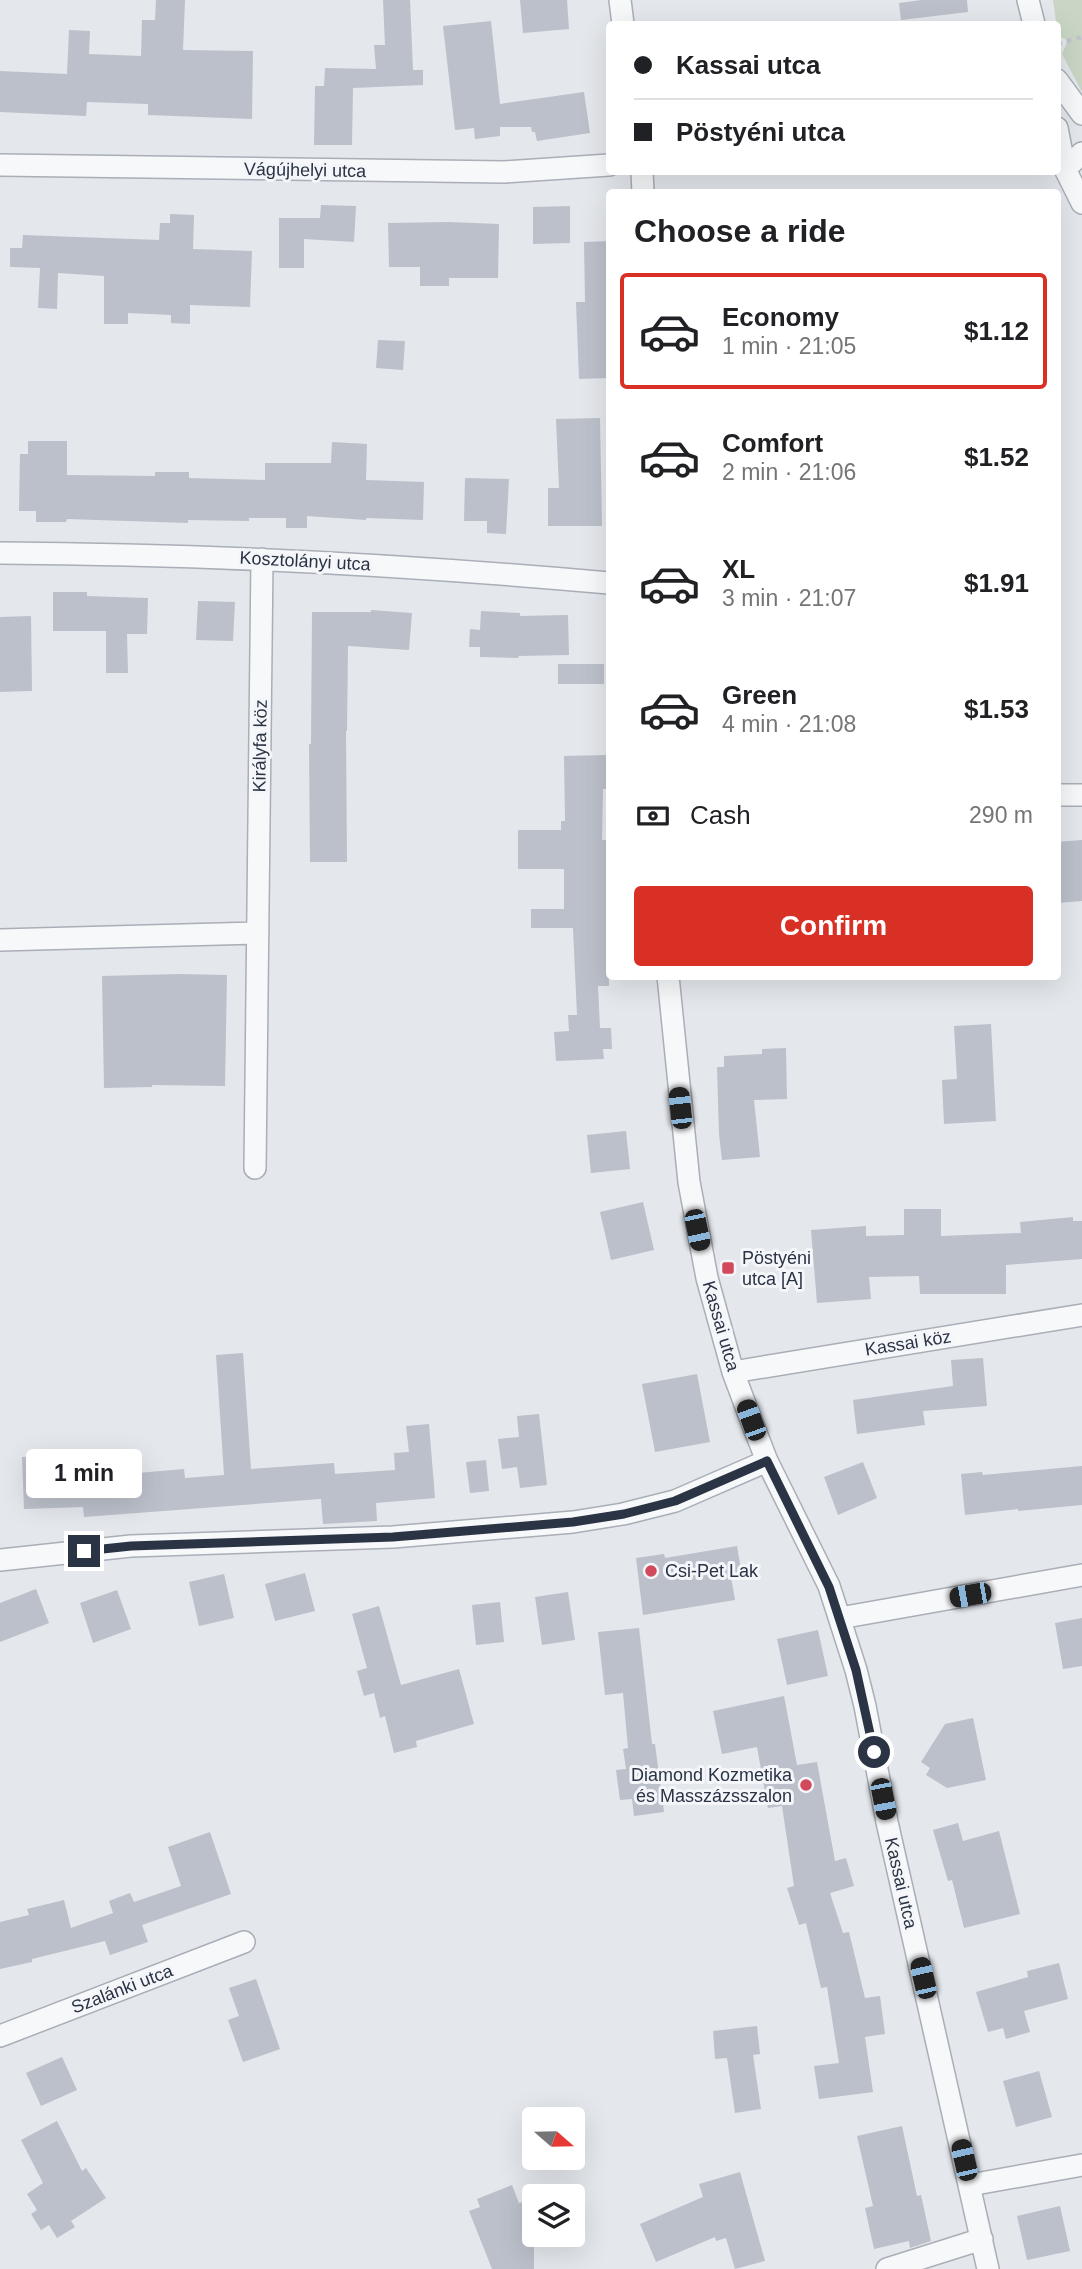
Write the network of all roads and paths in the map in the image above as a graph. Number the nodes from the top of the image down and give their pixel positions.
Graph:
1 (620, 0) edge
2 (1028, 0) edge
3 (623, 21) edge
4 (1033, 21) edge
5 (1082, 37) edge
6 (1061, 43) edge
7 (1061, 85) edge
8 (1082, 114) edge
9 (1082, 153) edge
10 (0, 165) edge
11 (606, 165) edge
12 (1061, 169) edge
13 (1082, 203) edge
14 (0, 553) edge
15 (262, 559) junction
16 (606, 583) edge
17 (1061, 795) edge
18 (1082, 795) edge
19 (258, 933) junction
20 (0, 940) edge
21 (668, 980) edge
22 (255, 1168) dead end
23 (1082, 1315) edge
24 (733, 1372) junction
25 (767, 1461) junction
26 (0, 1560) edge
27 (1082, 1576) edge
28 (840, 1618) junction
29 (244, 1942) dead end
30 (0, 2035) edge
31 (1082, 2165) edge
32 (970, 2185) junction
33 (982, 2239) junction
34 (887, 2269) edge
35 (988, 2269) edge

1 - 3 street
2 - 4 street
5 - 6 path
7 - 8 street
9 - 12 street
10 - 11 street, Vágújhelyi utca
12 - 13 street
14 - 15 street, Kosztolányi utca
15 - 16 street, Kosztolányi utca
15 - 19 street, Királyfa köz
17 - 18 street
19 - 20 street
19 - 22 street, Királyfa köz
21 - 24 street, Kassai utca
23 - 24 street, Kassai köz
24 - 25 street, Kassai utca
25 - 26 street
25 - 28 street, Kassai utca
27 - 28 street
28 - 32 street, Kassai utca
29 - 30 street, Szalánki utca
31 - 32 street
32 - 33 street, Kassai utca
33 - 34 street
33 - 35 street, Kassai utca

